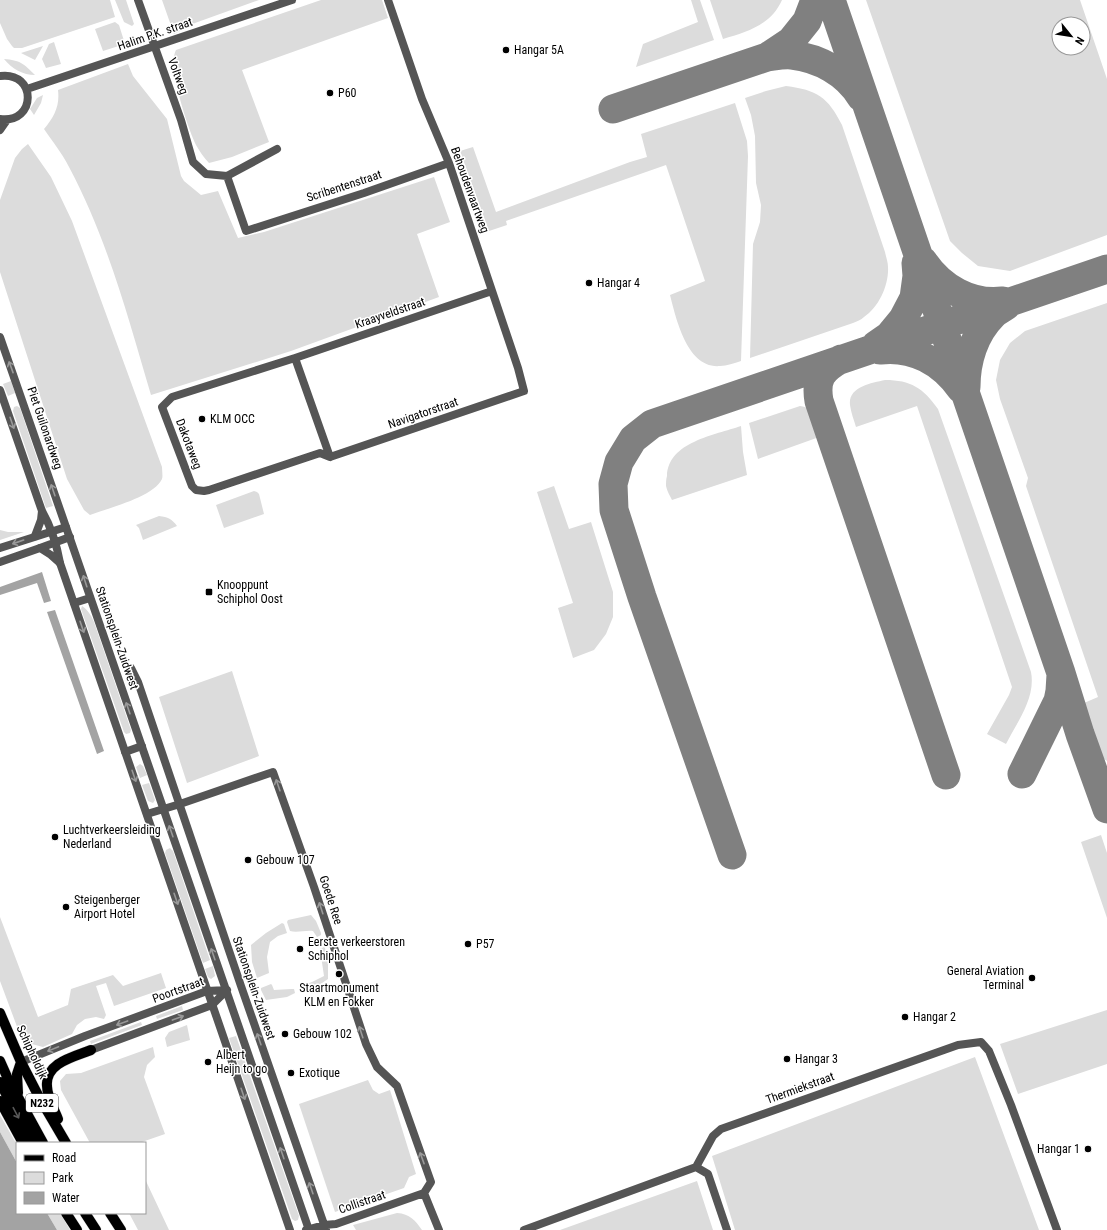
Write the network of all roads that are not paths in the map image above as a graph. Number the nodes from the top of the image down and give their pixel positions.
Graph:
1 (138, 0) edge
2 (292, 0) edge
3 (388, 0) edge
4 (154, 46) junction
5 (0, 76) edge
6 (27, 89) junction
7 (4, 119) edge
8 (0, 130) edge
9 (277, 149) dead end
10 (449, 163) junction
11 (227, 176) junction
12 (492, 291) junction
13 (0, 337) edge
14 (295, 358) junction
15 (0, 390) edge
16 (524, 391) joint
17 (330, 457) junction
18 (42, 511) junction
19 (66, 527) junction
20 (51, 531) junction
21 (35, 536) junction
22 (70, 537) junction
23 (55, 543) junction
24 (0, 548) edge
25 (40, 548) junction
26 (0, 562) edge
27 (60, 563) junction
28 (90, 598) junction
29 (74, 603) junction
30 (131, 668) dead end
31 (142, 746) junction
32 (125, 752) junction
33 (180, 804) junction
34 (164, 810) junction
35 (147, 814) junction
36 (226, 990) junction
37 (208, 991) junction
38 (212, 1005) junction
39 (0, 1013) edge
40 (91, 1050) joint
41 (0, 1061) edge
42 (21, 1062) junction
43 (0, 1082) edge
44 (0, 1101) edge
45 (20, 1102) junction
46 (22, 1142) edge
47 (33, 1142) edge
48 (42, 1142) edge
49 (66, 1142) edge
50 (67, 1142) edge
51 (696, 1167) junction
52 (424, 1193) junction
53 (67, 1214) edge
54 (86, 1214) edge
55 (111, 1214) edge
56 (325, 1227) edge
57 (77, 1230) edge
58 (96, 1230) edge
59 (121, 1230) edge
60 (290, 1230) edge
61 (308, 1230) edge
62 (439, 1230) edge
63 (524, 1230) edge
64 (727, 1230) edge
65 (1057, 1230) edge

1 - 4 street, Voltweg
2 - 4 street, Halim P.K. straat
3 - 10 street, Behoudenvaartweg
4 - 6 street, Halim P.K. straat
4 - 11 street, Voltweg
5 - 6 street
6 - 7 street
7 - 8 street
9 - 11 street
10 - 11 street, Scribentenstraat
10 - 12 street, Behoudenvaartweg
12 - 14 street, Kraayveldstraat
12 - 16 street, Behoudenvaartweg
19 -> 13 street, Piet Guilonardweg
14 - 17 street
14 - 17 street, Dakotaweg
15 -> 18 street
16 - 17 street, Navigatorstraat
18 - 20 street
18 - 21 street
19 - 20 street
19 - 22 street, Piet Guilonardweg
20 - 21 street
20 - 23 street
21 -> 24 street
22 - 23 street
28 -> 22 street, Stationsplein-Zuidwest
23 - 25 street
23 - 27 street
25 - 26 street
25 - 27 street
27 - 29 street
28 - 29 street
31 -> 28 street, Stationsplein-Zuidwest
29 -> 32 street
30 - 33 street, Stationsplein-Zuidwest
31 - 32 street
31 - 34 street, Stationsplein-Zuidwest
32 -> 35 street
33 - 34 street
52 -> 33 street, Goede Ree
56 -> 33 street, Stationsplein-Zuidwest
34 - 35 street
36 -> 34 street, Stationsplein-Zuidwest
35 -> 37 street
36 - 37 street, Poortstraat
36 - 38 street, Poortstraat
61 -> 36 street, Stationsplein-Zuidwest
37 - 38 street
37 -> 42 street, Poortstraat
40 -> 38 street, Poortstraat
38 -> 60 street
39 - 42 main road, Schipholdijk / N232
40 - 50 main road
41 - 45 main road, N232
42 - 45 main road
42 - 49 main road, Schipholdijk / N232
43 -> 47 main road, N232
44 - 46 main road, N232
45 - 48 main road, N232
51 - 63 street
51 - 64 street
51 - 65 street, Thermiekstraat
52 - 56 street, Collistraat
52 - 62 street
53 - 57 main road
54 - 58 main road
55 - 59 main road
56 - 61 street, Collistraat

